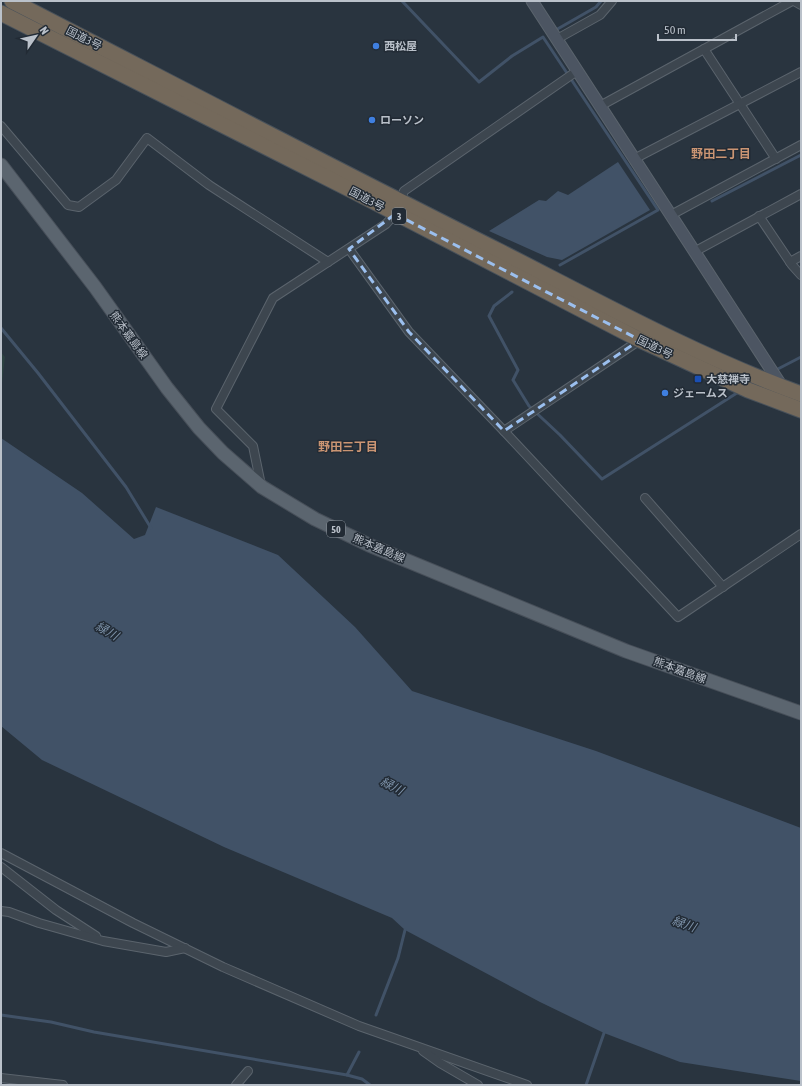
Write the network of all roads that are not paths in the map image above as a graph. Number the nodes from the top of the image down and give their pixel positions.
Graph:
1 (12, 1) edge
2 (532, 1) edge
3 (612, 1) edge
4 (793, 1) edge
5 (801, 5) edge
6 (1, 13) edge
7 (557, 39) junction
8 (704, 49) junction
9 (577, 71) junction
10 (801, 72) edge
11 (740, 104) junction
12 (600, 106) junction
13 (1, 126) edge
14 (801, 145) edge
15 (634, 159) junction
16 (776, 159) junction
17 (1, 165) edge
18 (801, 194) edge
19 (398, 208) junction
20 (671, 216) junction
21 (759, 216) junction
22 (349, 249) junction
23 (694, 252) junction
24 (801, 256) edge
25 (328, 262) junction
26 (790, 262) junction
27 (801, 275) edge
28 (640, 340) junction
29 (782, 387) junction
30 (801, 394) edge
31 (799, 411) edge
32 (504, 431) junction
33 (262, 487) junction
34 (644, 498) dead end
35 (800, 535) edge
36 (723, 587) junction
37 (801, 713) edge
38 (1, 853) edge
39 (1, 867) edge
40 (1, 911) edge
41 (103, 941) junction
42 (185, 948) junction
43 (401, 1040) junction
44 (248, 1071) dead end
45 (1, 1078) edge
46 (63, 1085) edge
47 (236, 1085) edge
48 (478, 1085) edge
49 (527, 1085) edge

1 - 19 highway, 国道3号 / 3
2 - 7 street
3 - 7 street
4 - 5 street
4 - 8 street
6 - 19 highway, 国道3号 / 3
7 - 9 street
8 - 11 street
8 - 12 street
9 - 12 street
9 - 19 street
10 - 11 street
11 - 15 street
11 - 16 street
12 - 15 street
13 - 25 street
14 - 16 street
15 - 20 street
16 - 20 street
17 - 33 main road, 熊本嘉島線 / 50
18 - 21 street
19 - 22 street
19 - 28 highway, 国道3号 / 3
19 - 29 highway, 国道3号 / 3
20 - 23 street
21 - 23 street
21 - 26 street
22 - 25 street
22 - 32 street
23 - 29 street
24 - 26 street
25 - 33 street
26 - 27 street
28 - 31 highway, 国道3号 / 3
28 - 32 street
29 - 30 highway, 国道3号 / 3
29 - 31 street
32 - 36 street
33 - 37 main road, 熊本嘉島線 / 50
34 - 36 street
35 - 36 street
38 - 42 street
39 - 41 street
40 - 41 street
41 - 42 street
42 - 43 street
43 - 48 street
43 - 49 street
44 - 47 street
45 - 46 street

